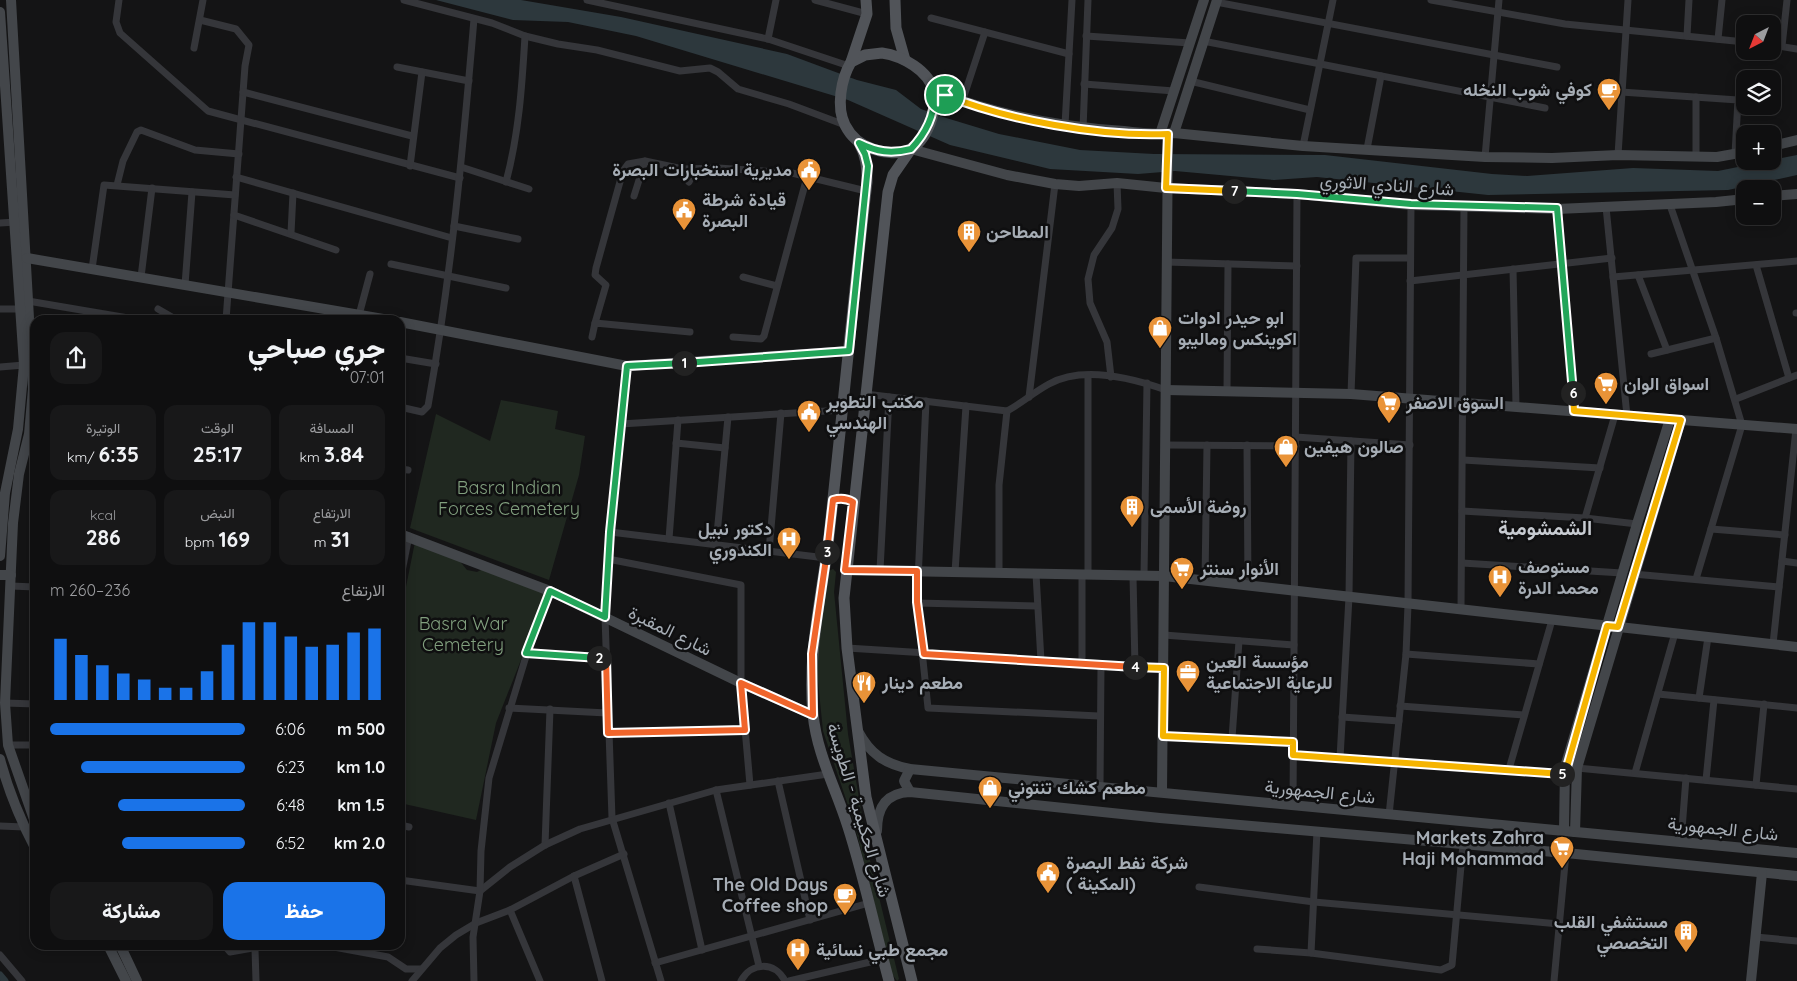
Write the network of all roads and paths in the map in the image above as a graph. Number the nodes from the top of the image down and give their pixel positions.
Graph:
1 (11, 0) edge
2 (118, 0) edge
3 (203, 0) edge
4 (404, 0) edge
5 (587, 0) edge
6 (776, 0) edge
7 (815, 0) edge
8 (866, 0) edge
9 (894, 0) edge
10 (1072, 0) edge
11 (1088, 0) edge
12 (1204, 0) edge
13 (1333, 0) edge
14 (1431, 0) edge
15 (1499, 0) edge
16 (1628, 0) edge
17 (1690, 0) edge
18 (1722, 0) edge
19 (1787, 0) edge
20 (1216, 1) edge
21 (0, 12) edge
22 (867, 14) junction
23 (1497, 14) junction
24 (931, 18) dead end
25 (474, 19) junction
26 (200, 20) junction
27 (1329, 22) junction
28 (1626, 29) junction
29 (985, 32) junction
30 (525, 36) junction
31 (1086, 36) junction
32 (1687, 36) junction
33 (768, 39) junction
34 (1718, 39) junction
35 (1203, 41) junction
36 (1736, 41) edge
37 (1190, 43) junction
38 (1782, 46) joint
39 (194, 48) dead end
40 (1797, 48) edge
41 (1069, 54) junction
42 (1494, 56) junction
43 (2, 58) edge
44 (905, 60) junction
45 (1320, 64) junction
46 (849, 67) junction
47 (1557, 67) dead end
48 (397, 68) dead end
49 (422, 72) junction
50 (1381, 76) junction
51 (469, 81) junction
52 (1190, 81) junction
53 (1084, 84) junction
54 (934, 91) junction
55 (1174, 91) junction
56 (243, 92) junction
57 (1621, 92) junction
58 (1696, 97) junction
59 (1490, 98) junction
60 (962, 102) junction
61 (3, 105) edge
62 (1545, 108) dead end
63 (1310, 110) junction
64 (242, 120) junction
65 (845, 125) junction
66 (1065, 125) junction
67 (1739, 125) edge
68 (1083, 129) junction
69 (412, 136) junction
70 (1167, 136) junction
71 (1797, 140) edge
72 (859, 143) junction
73 (1781, 144) edge
74 (1303, 146) junction
75 (911, 149) junction
76 (1367, 149) junction
77 (1736, 153) edge
78 (238, 154) junction
79 (1618, 155) junction
80 (1696, 156) junction
81 (1485, 157) junction
82 (16, 161) junction
83 (645, 161) junction
84 (410, 166) junction
85 (461, 167) junction
86 (695, 170) junction
87 (807, 176) junction
88 (236, 177) junction
89 (460, 178) junction
90 (506, 182) junction
91 (689, 182) dead end
92 (1117, 183) junction
93 (1056, 184) junction
94 (116, 185) junction
95 (1166, 187) junction
96 (152, 188) junction
97 (528, 189) dead end
98 (866, 191) junction
99 (192, 192) junction
100 (293, 193) junction
101 (1297, 194) junction
102 (1797, 194) edge
103 (235, 195) junction
104 (1781, 195) edge
105 (634, 196) dead end
106 (1736, 200) edge
107 (1411, 204) junction
108 (1670, 205) junction
109 (1464, 206) junction
110 (1606, 207) junction
111 (1557, 208) junction
112 (234, 215) junction
113 (16, 222) junction
114 (0, 223) edge
115 (454, 226) junction
116 (291, 233) junction
117 (452, 238) junction
118 (518, 240) dead end
119 (336, 250) dead end
120 (27, 258) junction
121 (1410, 258) junction
122 (1612, 258) junction
123 (1797, 261) edge
124 (1166, 262) junction
125 (391, 264) dead end
126 (1228, 264) junction
127 (1561, 264) junction
128 (1756, 265) junction
129 (1297, 266) junction
130 (92, 269) junction
131 (1513, 269) junction
132 (1693, 270) junction
133 (370, 274) dead end
134 (447, 275) junction
135 (1464, 275) junction
136 (1638, 275) junction
137 (743, 277) dead end
138 (1613, 277) junction
139 (141, 278) junction
140 (1410, 280) junction
141 (185, 285) junction
142 (777, 286) junction
143 (506, 288) dead end
144 (228, 292) junction
145 (28, 301) junction
146 (0, 309) edge
147 (20, 309) junction
148 (158, 309) dead end
149 (111, 315) edge
150 (168, 315) edge
151 (226, 315) edge
152 (351, 315) edge
153 (362, 315) edge
154 (30, 318) edge
155 (405, 323) edge
156 (595, 323) junction
157 (442, 329) junction
158 (690, 332) dead end
159 (592, 337) dead end
160 (733, 337) dead end
161 (1716, 338) junction
162 (1667, 350) junction
163 (849, 351) junction
164 (1651, 354) dead end
165 (405, 359) edge
166 (436, 364) junction
167 (24, 365) junction
168 (627, 366) junction
169 (0, 367) edge
170 (1088, 375) junction
171 (1797, 375) edge
172 (1111, 377) junction
173 (1789, 378) junction
174 (1148, 383) junction
175 (1166, 390) junction
176 (1226, 390) junction
177 (1296, 391) junction
178 (866, 394) junction
179 (1351, 394) junction
180 (1029, 396) junction
181 (889, 397) junction
182 (1411, 398) junction
183 (1736, 399) junction
184 (926, 401) junction
185 (1464, 401) junction
186 (966, 406) junction
187 (1516, 406) junction
188 (405, 408) edge
189 (842, 410) junction
190 (1007, 411) junction
191 (1574, 411) junction
192 (781, 413) junction
193 (1615, 414) junction
194 (728, 416) junction
195 (1627, 416) junction
196 (678, 420) junction
197 (1675, 420) junction
198 (621, 424) junction
199 (1742, 425) junction
200 (1797, 428) edge
201 (1296, 437) junction
202 (1352, 441) junction
203 (676, 443) junction
204 (1410, 444) junction
205 (1166, 445) junction
206 (1207, 445) junction
207 (1247, 446) junction
208 (1296, 446) junction
209 (725, 448) junction
210 (13, 452) junction
211 (30, 457) edge
212 (1463, 460) junction
213 (1600, 468) junction
214 (835, 477) junction
215 (856, 480) junction
216 (833, 500) junction
217 (853, 502) junction
218 (1462, 511) junction
219 (1585, 518) junction
220 (1637, 524) junction
221 (1711, 529) junction
222 (610, 532) junction
223 (405, 535) edge
224 (1785, 535) junction
225 (669, 539) junction
226 (716, 545) junction
227 (769, 551) junction
228 (0, 556) edge
229 (608, 558) junction
230 (826, 558) junction
231 (1782, 561) junction
232 (1462, 563) junction
233 (1797, 563) edge
234 (845, 570) junction
235 (880, 570) junction
236 (917, 571) junction
237 (954, 572) junction
238 (999, 573) junction
239 (1628, 573) junction
240 (1036, 574) junction
241 (0, 575) edge
242 (1085, 575) junction
243 (1138, 576) junction
244 (1164, 576) junction
245 (1696, 579) junction
246 (11, 581) junction
247 (1205, 581) junction
248 (30, 586) edge
249 (1248, 586) junction
250 (1780, 587) junction
251 (550, 591) junction
252 (1294, 591) junction
253 (1349, 597) junction
254 (917, 602) junction
255 (1408, 604) junction
256 (1037, 606) junction
257 (1461, 610) junction
258 (605, 617) junction
259 (1552, 620) junction
260 (1607, 626) junction
261 (1618, 627) junction
262 (1675, 634) junction
263 (1164, 635) junction
264 (1708, 637) junction
265 (1239, 641) junction
266 (1773, 644) junction
267 (1294, 645) junction
268 (1797, 647) edge
269 (846, 648) junction
270 (526, 653) junction
271 (924, 654) junction
272 (1406, 654) junction
273 (606, 658) junction
274 (1041, 661) junction
275 (1082, 664) junction
276 (1539, 664) junction
277 (1101, 665) junction
278 (1135, 667) junction
279 (1164, 668) junction
280 (741, 683) junction
281 (1658, 694) junction
282 (1699, 698) junction
283 (1714, 700) junction
284 (5, 703) junction
285 (30, 704) edge
286 (1764, 704) junction
287 (1400, 706) junction
288 (509, 708) junction
289 (1797, 708) edge
290 (550, 710) junction
291 (607, 713) junction
292 (813, 715) junction
293 (1524, 715) junction
294 (1099, 716) junction
295 (1342, 717) junction
296 (1399, 721) junction
297 (857, 728) junction
298 (745, 730) junction
299 (608, 733) junction
300 (1163, 736) junction
301 (1232, 738) junction
302 (1293, 742) junction
303 (8, 745) junction
304 (30, 745) edge
305 (1293, 755) junction
306 (1340, 758) junction
307 (0, 759) edge
308 (1395, 763) junction
309 (1577, 768) junction
310 (1509, 769) junction
311 (910, 770) junction
312 (828, 774) junction
313 (1565, 774) junction
314 (1635, 774) junction
315 (1686, 778) junction
316 (19, 780) junction
317 (1706, 780) junction
318 (778, 781) junction
319 (6, 783) junction
320 (750, 785) junction
321 (1756, 785) junction
322 (1100, 788) junction
323 (1797, 788) edge
324 (716, 790) junction
325 (910, 792) junction
326 (1162, 792) junction
327 (669, 803) junction
328 (1293, 805) junction
329 (30, 809) edge
330 (1389, 815) junction
331 (612, 818) junction
332 (0, 826) edge
333 (405, 826) edge
334 (24, 827) junction
335 (409, 827) dead end
336 (1317, 831) junction
337 (1569, 831) junction
338 (30, 838) edge
339 (876, 840) junction
340 (1681, 842) junction
341 (1463, 844) junction
342 (545, 845) junction
343 (1566, 853) junction
344 (1797, 853) edge
345 (624, 854) junction
346 (1762, 874) junction
347 (574, 876) junction
348 (1797, 876) edge
349 (405, 881) edge
350 (1199, 887) dead end
351 (480, 891) junction
352 (1314, 902) junction
353 (869, 904) junction
354 (510, 910) junction
355 (1458, 915) junction
356 (810, 920) junction
357 (476, 923) junction
358 (1559, 924) junction
359 (752, 936) junction
360 (1756, 937) junction
361 (1797, 941) edge
362 (1257, 949) dead end
363 (117, 950) edge
364 (117, 950) edge
365 (228, 950) edge
366 (247, 950) edge
367 (255, 950) edge
368 (350, 950) edge
369 (702, 950) junction
370 (1311, 952) junction
371 (0, 956) edge
372 (883, 959) junction
373 (655, 963) junction
374 (759, 966) junction
375 (421, 969) junction
376 (22, 981) edge
377 (126, 981) edge
378 (137, 981) edge
379 (256, 981) edge
380 (412, 981) edge
381 (474, 981) edge
382 (540, 981) edge
383 (602, 981) edge
384 (661, 981) edge
385 (741, 981) edge
386 (785, 981) edge
387 (789, 981) edge
388 (889, 981) edge
389 (912, 981) edge
390 (1554, 981) edge
391 (1751, 981) edge

1 - 82 street
2 - 64 street
3 - 26 street
4 - 25 street
5 - 33 street
6 - 33 street
7 - 22 street
8 - 22 main road
9 - 44 main road
10 - 41 street
11 - 31 street
12 - 37 street
13 - 27 street
14 - 23 street
15 - 23 street
16 - 28 street
17 - 32 street
18 - 34 street
19 - 38 street
20 - 27 street
20 - 35 street
21 - 43 street
22 - 46 main road
23 - 28 street
23 - 42 street
24 - 29 street
25 - 30 street
25 - 51 street
26 - 39 street
26 - 56 street
27 - 42 street
27 - 45 street
28 - 32 street
28 - 57 street
29 - 41 street
29 - 60 street
30 - 65 street
30 - 90 street
31 - 37 street
31 - 53 street
32 - 34 street
33 - 46 street
34 - 36 street
35 - 45 street
35 - 52 street
37 - 55 street
38 - 40 street
41 - 66 street
42 - 47 street
42 - 59 street
43 - 61 street
44 - 46 main road
44 - 54 main road
45 - 50 street
45 - 63 street
46 - 65 main road
48 - 49 street
49 - 51 street
49 - 69 street
50 - 59 street
50 - 76 street
51 - 85 street
52 - 63 street
52 - 70 street
53 - 55 street
53 - 68 street
54 - 60 street
54 - 75 main road
55 - 70 street
56 - 64 street
56 - 69 street
57 - 58 street
57 - 79 street
58 - 67 street
58 - 80 street
59 - 62 street
59 - 81 street
60 - 66 street
61 - 82 street
63 - 74 street
64 - 78 street
64 - 84 street
65 - 72 main road
66 - 68 street
68 - 70 street
69 - 84 street
70 - 74 street
70 - 95 street
71 - 73 street
72 - 75 main road
72 - 98 main road, شارع الحكيمية - الطويسة
74 - 76 street
75 - 93 street, شارع النادي الاثوري
75 - 178 main road, شارع الحكيمية - الطويسة
76 - 81 street
77 - 80 street
78 - 88 street
78 - 94 street
79 - 80 street
79 - 81 street
82 - 113 street
82 - 120 street
83 - 86 street
83 - 105 street
83 - 156 street
84 - 89 street
85 - 89 street
85 - 90 street
86 - 87 street
86 - 91 street
87 - 98 street
87 - 142 street
88 - 100 street
88 - 103 street
89 - 115 street
90 - 97 street
92 - 93 street, شارع النادي الاثوري
92 - 95 street, شارع النادي الاثوري
92 - 172 street
93 - 180 street
94 - 96 street
94 - 130 street
95 - 101 street, شارع النادي الاثوري
95 - 124 street
96 - 99 street
96 - 139 street
98 - 163 main road, شارع الحكيمية - الطويسة
99 - 103 street
99 - 141 street
100 - 116 street
100 - 117 street
101 - 107 street, شارع النادي الاثوري
101 - 129 street
102 - 104 street
103 - 112 street
106 - 108 street, شارع النادي الاثوري
107 - 109 street, شارع النادي الاثوري
107 - 121 street
108 - 110 street, شارع النادي الاثوري
108 - 132 street
109 - 111 street, شارع النادي الاثوري
109 - 135 street
110 - 111 street, شارع النادي الاثوري
110 - 122 street
111 - 127 street
112 - 116 street
112 - 144 street
113 - 114 street
113 - 147 street
115 - 117 street
115 - 118 street
116 - 119 street
117 - 134 street
120 - 130 street
120 - 145 street
121 - 140 street
121 - 179 street
122 - 127 street
122 - 138 street
123 - 128 street
124 - 126 street
124 - 175 street
125 - 134 street
126 - 129 street
126 - 176 street
127 - 131 street
127 - 191 street
128 - 132 street
128 - 173 street
129 - 177 street
130 - 139 street
131 - 135 street
131 - 187 street
132 - 136 street
132 - 161 street
133 - 153 street
134 - 143 street
134 - 157 street
135 - 140 street
135 - 185 street
136 - 138 street
136 - 162 street
137 - 142 street
138 - 195 street
139 - 141 street
140 - 182 street
141 - 144 street
142 - 160 street
144 - 151 street
144 - 152 street
145 - 149 street
145 - 154 street
146 - 147 street
147 - 167 street
148 - 150 street
155 - 157 street
156 - 158 street
156 - 159 street
157 - 166 street
157 - 168 street
161 - 162 street
161 - 183 street
162 - 164 street
163 - 168 street
163 - 189 main road, شارع الحكيمية - الطويسة
165 - 166 street
166 - 188 street
167 - 169 street
167 - 210 street
168 - 198 street
170 - 172 street
170 - 180 street
170 - 242 street
171 - 173 street
172 - 174 street
173 - 183 street
174 - 175 street
174 - 243 street
175 - 176 street
175 - 205 street
176 - 177 street
177 - 179 street
177 - 201 street
178 - 181 street
178 - 215 main road, شارع الحكيمية - الطويسة
179 - 182 street
180 - 190 street
181 - 184 street
181 - 235 street
182 - 185 street
182 - 204 street
183 - 199 street
184 - 186 street
184 - 236 street
185 - 187 street
185 - 212 street
186 - 190 street
186 - 237 street
187 - 191 street
189 - 192 street
189 - 214 main road, شارع الحكيمية - الطويسة
190 - 238 street
191 - 193 street
192 - 194 street
192 - 227 street
193 - 195 street
193 - 213 street
194 - 196 street
194 - 209 street
195 - 197 street
196 - 198 street
196 - 203 street
197 - 199 street
197 - 220 street
197 - 239 street
198 - 222 street
199 - 200 street
199 - 221 street
200 - 224 street
201 - 202 street
201 - 208 street
202 - 204 street
202 - 253 street
203 - 209 street
203 - 225 street
204 - 255 street
205 - 206 street
205 - 244 street
206 - 207 street
206 - 247 street
207 - 208 street
207 - 249 street
208 - 252 street
209 - 226 street
210 - 211 street
210 - 228 street
211 - 246 street
212 - 213 street
212 - 218 street
213 - 219 street
214 - 215 main road
214 - 216 main road, شارع الحكيمية - الطويسة
215 - 217 main road, شارع الحكيمية - الطويسة
216 - 217 main road
216 - 230 main road, شارع الحكيمية - الطويسة
217 - 234 main road, شارع الحكيمية - الطويسة
218 - 219 street
218 - 232 street
219 - 220 street
220 - 239 street
221 - 224 street
221 - 245 street
222 - 225 street
222 - 229 street
223 - 251 street, شارع المقبرة
224 - 231 street
225 - 226 street
226 - 227 street
227 - 230 street
229 - 258 street
229 - 280 street
230 - 292 main road, شارع الحكيمية - الطويسة
231 - 233 street
231 - 250 street
232 - 239 street
232 - 257 street
234 - 235 street
234 - 269 main road, شارع الحكيمية - الطويسة
235 - 236 street
236 - 237 street
236 - 254 street
237 - 238 street
238 - 240 street
239 - 245 street
239 - 260 street
239 - 261 street
240 - 242 street
240 - 256 street
241 - 246 street
242 - 243 street
242 - 275 street
243 - 244 street
243 - 278 street
244 - 247 street
244 - 263 street
245 - 250 street
246 - 248 street
246 - 284 street
247 - 249 street
249 - 252 street
250 - 266 street
251 - 258 street, شارع المقبرة
251 - 270 street
252 - 253 street
252 - 267 street
253 - 255 street
253 - 295 street
254 - 256 street
254 - 271 street
255 - 257 street
255 - 272 street
256 - 274 street
257 - 259 street
258 - 273 street
258 - 280 street, شارع المقبرة
259 - 260 street
259 - 276 street
260 - 261 street
260 - 313 street
261 - 262 street
261 - 309 street
262 - 264 street
262 - 281 street
263 - 265 street
263 - 279 street
264 - 266 street
264 - 282 street
265 - 267 street
265 - 301 street
266 - 268 street
267 - 302 street
269 - 271 street
269 - 297 main road, شارع الحكيمية - الطويسة
270 - 273 street
270 - 288 street
271 - 274 street
271 - 294 street
272 - 276 street
272 - 287 street
273 - 291 street
274 - 275 street
275 - 277 street
276 - 293 street
277 - 278 street
277 - 294 street
278 - 279 street
279 - 300 street
280 - 292 street, شارع المقبرة
280 - 298 street
281 - 282 street
281 - 314 street
282 - 283 street
283 - 286 street
283 - 317 street
284 - 285 street
284 - 303 street
286 - 289 street
286 - 321 street
287 - 293 street
287 - 296 street
288 - 290 street
288 - 351 street
290 - 291 street
290 - 342 street
291 - 299 street
292 - 312 main road, شارع الحكيمية - الطويسة
293 - 310 street
294 - 322 street
295 - 296 street
295 - 306 street
296 - 308 street
297 - 311 street, شارع الجمهورية
297 - 339 main road, شارع الحكيمية - الطويسة
298 - 299 street
298 - 320 street
299 - 331 street
300 - 301 street
300 - 326 street
301 - 302 street
302 - 305 street
303 - 304 street
303 - 316 street
305 - 306 street
305 - 328 street
306 - 308 street
307 - 319 street
308 - 310 street
308 - 330 street
309 - 314 street
309 - 337 street
310 - 313 street
311 - 322 street, شارع الجمهورية
311 - 325 street
312 - 318 street
312 - 353 main road, شارع الحكيمية - الطويسة
313 - 337 street
314 - 315 street
315 - 317 street
315 - 340 street
316 - 319 street
316 - 329 street
317 - 321 street
318 - 320 street
318 - 356 street
319 - 334 street
320 - 324 street
321 - 323 street
322 - 326 street, شارع الجمهورية
324 - 327 street
324 - 359 street
325 - 336 street
325 - 339 street
326 - 328 street, شارع الجمهورية
327 - 331 street
327 - 369 street
328 - 330 street, شارع الجمهورية
330 - 337 street, شارع الجمهورية
331 - 342 street
331 - 345 street
332 - 334 street
333 - 335 street
334 - 338 street
336 - 341 street
336 - 352 street
337 - 340 street, شارع الجمهورية
339 - 389 main road, شارع الحكيمية - الطويسة
340 - 344 street, شارع الجمهورية
341 - 343 street
341 - 355 street
342 - 351 street
343 - 346 street
343 - 358 street
345 - 347 street
345 - 373 street
346 - 348 street
346 - 360 street
347 - 354 street
347 - 383 street
349 - 351 street
350 - 352 street
351 - 357 street
352 - 355 street
352 - 370 street
353 - 356 street
353 - 372 main road, شارع الحكيمية - الطويسة
354 - 357 street
354 - 382 street
355 - 358 street
355 - 370 street
356 - 359 street
357 - 375 street
357 - 381 street
358 - 390 street
359 - 369 street
359 - 374 street
360 - 361 street
360 - 391 street
362 - 370 street
363 - 377 street
364 - 378 street
365 - 366 street
367 - 379 street
368 - 375 street
369 - 373 street
371 - 376 street
372 - 387 street
372 - 388 main road, شارع الحكيمية - الطويسة
373 - 384 street
374 - 385 street
374 - 386 street
375 - 380 street

